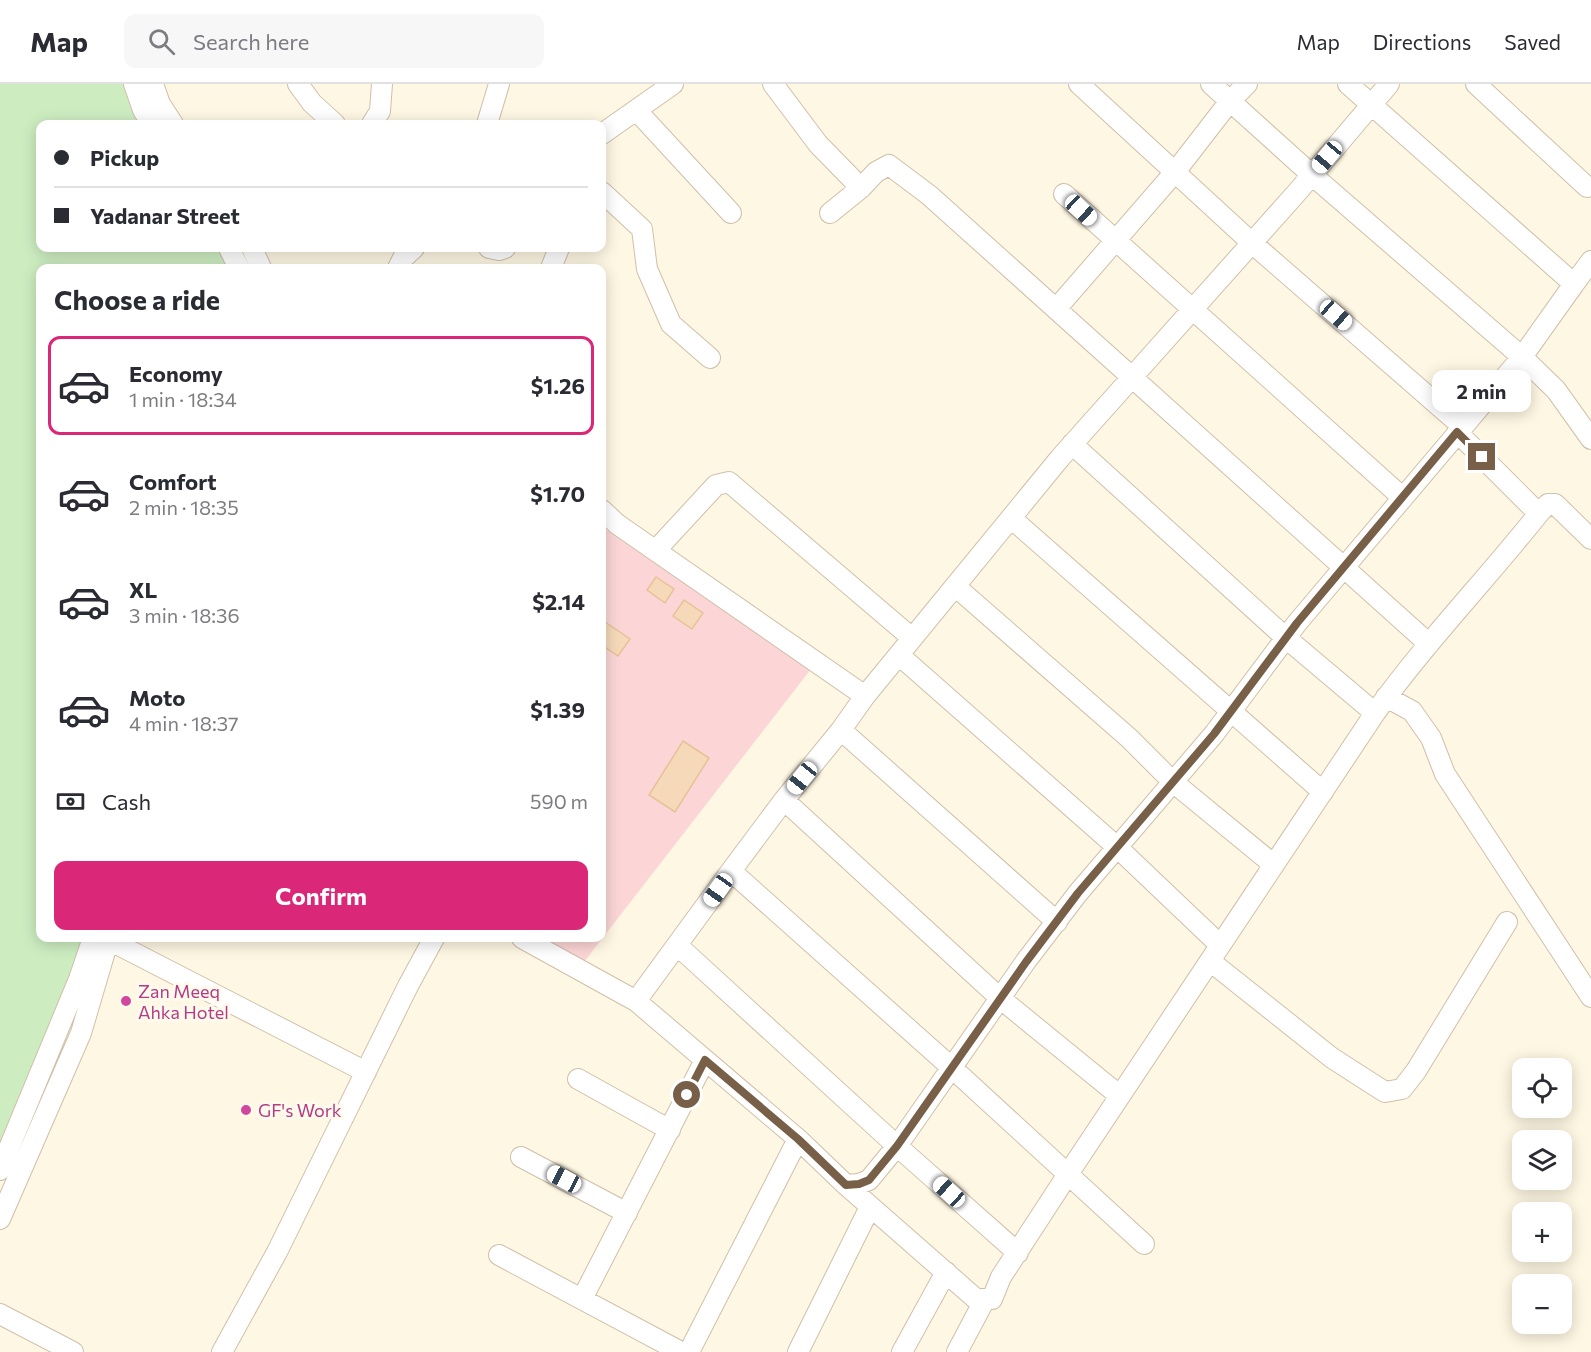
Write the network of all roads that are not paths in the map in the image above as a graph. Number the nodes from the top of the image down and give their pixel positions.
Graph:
1 (134, 84) edge
2 (153, 84) edge
3 (298, 84) edge
4 (382, 84) edge
5 (499, 84) edge
6 (674, 84) edge
7 (773, 84) edge
8 (1079, 84) edge
9 (1211, 84) edge
10 (1247, 84) edge
11 (1348, 84) edge
12 (1389, 84) edge
13 (1476, 84) edge
14 (1230, 101) junction
15 (1372, 104) junction
16 (637, 111) junction
17 (149, 120) edge
18 (170, 120) edge
19 (331, 120) edge
20 (374, 120) edge
21 (488, 120) edge
22 (606, 131) edge
23 (1175, 172) junction
24 (1312, 175) junction
25 (861, 188) junction
26 (1587, 188) dead end
27 (1064, 194) dead end
28 (606, 196) edge
29 (731, 213) dead end
30 (830, 213) dead end
31 (1115, 242) junction
32 (1252, 243) junction
33 (1591, 261) edge
34 (1574, 284) junction
35 (1056, 309) junction
36 (1191, 310) junction
37 (1522, 357) junction
38 (710, 358) dead end
39 (1132, 379) junction
40 (1459, 429) junction
41 (1591, 439) edge
42 (1072, 444) junction
43 (1403, 498) junction
44 (1540, 512) junction
45 (606, 513) edge
46 (1011, 518) junction
47 (1591, 539) edge
48 (656, 550) junction
49 (1344, 567) junction
50 (955, 586) junction
51 (912, 638) junction
52 (1286, 638) junction
53 (1429, 644) junction
54 (899, 655) junction
55 (865, 696) junction
56 (1381, 705) junction
57 (1231, 711) junction
58 (841, 730) junction
59 (1173, 782) junction
60 (1323, 792) junction
61 (784, 800) junction
62 (1117, 848) junction
63 (1274, 865) junction
64 (731, 871) junction
65 (1057, 922) junction
66 (1507, 922) dead end
67 (102, 942) edge
68 (103, 942) edge
69 (112, 942) edge
70 (432, 942) edge
71 (529, 942) edge
72 (678, 946) junction
73 (1215, 953) junction
74 (1591, 997) edge
75 (1001, 999) junction
76 (636, 1001) junction
77 (705, 1060) junction
78 (951, 1067) junction
79 (366, 1072) junction
80 (578, 1079) dead end
81 (1120, 1096) junction
82 (670, 1130) junction
83 (798, 1139) junction
84 (897, 1146) junction
85 (521, 1157) dead end
86 (0, 1170) edge
87 (1068, 1174) junction
88 (846, 1185) junction
89 (870, 1207) junction
90 (627, 1213) junction
91 (0, 1219) edge
92 (1144, 1244) dead end
93 (1018, 1253) junction
94 (499, 1255) dead end
95 (945, 1272) junction
96 (582, 1299) junction
97 (985, 1299) junction
98 (0, 1314) edge
99 (73, 1352) edge
100 (222, 1352) edge
101 (681, 1352) edge
102 (689, 1352) edge
103 (798, 1352) edge
104 (902, 1352) edge
105 (957, 1352) edge

1 - 17 street
2 - 18 street
3 - 19 street
4 - 20 street
5 - 21 street
6 - 16 street
7 - 25 street
8 - 23 street
9 - 14 street
10 - 14 street
11 - 15 street
12 - 15 street
13 - 26 street
14 - 23 street
14 - 24 street
15 - 24 street
15 - 34 street
16 - 22 street
16 - 29 street
23 - 31 street
23 - 32 street
24 - 32 street
24 - 37 street
25 - 30 street
25 - 35 street
27 - 31 street
28 - 38 street
31 - 35 street
31 - 36 street
32 - 36 street
32 - 40 street
33 - 34 street
34 - 37 street
35 - 39 street
36 - 39 street
36 - 43 street
37 - 40 street
37 - 41 street
39 - 42 street
39 - 49 street
40 - 43 street
40 - 44 street
42 - 46 street
42 - 52 street
43 - 49 street
44 - 47 street
44 - 53 street
45 - 48 street
46 - 50 street
46 - 57 street
48 - 51 street
48 - 55 street
49 - 52 street
49 - 53 street
50 - 51 street
50 - 59 street
51 - 54 street
52 - 56 street
52 - 57 street
53 - 56 street
54 - 55 street
54 - 62 street
55 - 58 street
56 - 60 street
56 - 74 street
57 - 59 street
57 - 60 street
58 - 61 street
58 - 65 street
59 - 62 street
59 - 63 street
60 - 63 street
61 - 64 street
61 - 75 street
62 - 65 street
62 - 73 street
63 - 73 street
64 - 72 street
64 - 78 street
65 - 75 street
66 - 73 street
67 - 86 street
68 - 91 street
69 - 79 street
70 - 79 street
71 - 76 street
72 - 76 street
72 - 84 street
73 - 81 street
75 - 78 street
75 - 81 street
76 - 77 street
77 - 82 street
77 - 83 street
78 - 84 street
78 - 87 street
79 - 100 street
80 - 82 street
81 - 87 street
82 - 90 street
83 - 88 street
83 - 102 street
84 - 88 street
84 - 93 street
85 - 90 street
87 - 92 street
87 - 93 street
88 - 89 street
89 - 95 street
89 - 103 street
90 - 96 street
93 - 97 street
94 - 96 street
95 - 97 street
95 - 104 street
96 - 101 street
97 - 105 street
98 - 99 street

